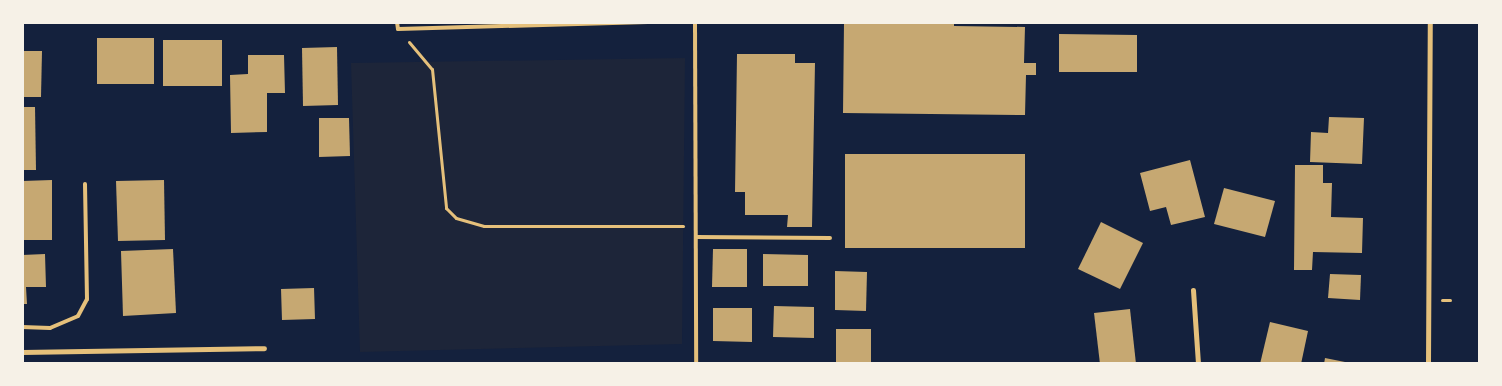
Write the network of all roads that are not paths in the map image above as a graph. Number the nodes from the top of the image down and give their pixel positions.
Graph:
1 (396, 22) edge
2 (648, 22) edge
3 (695, 22) edge
4 (1430, 22) edge
5 (85, 184) dead end
6 (696, 236) junction
7 (830, 238) dead end
8 (1193, 290) dead end
9 (22, 327) edge
10 (264, 348) dead end
11 (22, 352) edge
12 (696, 364) edge
13 (1198, 364) edge
14 (1428, 364) edge

1 - 2 lane
3 - 6 lane
4 - 14 street
5 - 9 lane
6 - 7 lane
6 - 12 lane
8 - 13 street
10 - 11 street

